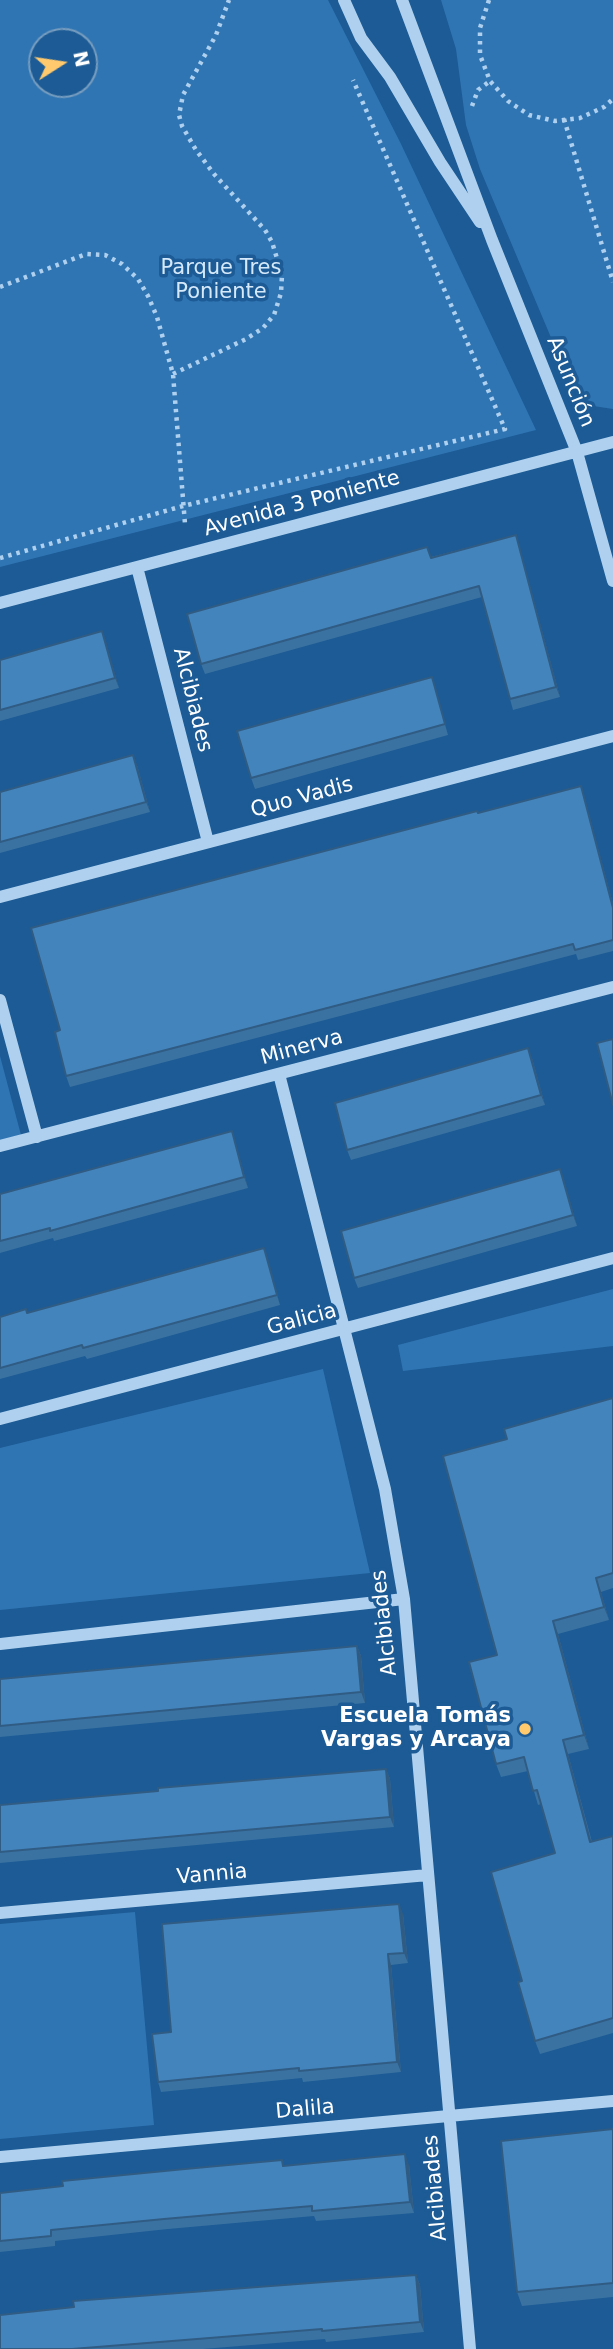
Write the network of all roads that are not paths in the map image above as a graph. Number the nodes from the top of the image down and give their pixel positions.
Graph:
1 (344, 0) edge
2 (402, 0) edge
3 (492, 240) junction
4 (613, 442) edge
5 (577, 452) junction
6 (137, 567) junction
7 (613, 581) edge
8 (0, 603) edge
9 (613, 736) edge
10 (208, 842) junction
11 (0, 897) edge
12 (613, 987) edge
13 (0, 1000) edge
14 (279, 1074) junction
15 (37, 1137) junction
16 (0, 1146) edge
17 (613, 1258) edge
18 (342, 1329) junction
19 (0, 1419) edge
20 (404, 1599) junction
21 (0, 1644) edge
22 (428, 1875) junction
23 (0, 1913) edge
24 (613, 2101) edge
25 (449, 2116) junction
26 (0, 2157) edge
27 (470, 2349) edge

1 - 3 street, Asunción
2 - 3 street, Asunción
3 - 5 street, Asunción
4 - 5 street, Avenida 3 Poniente
5 - 6 street, Avenida 3 Poniente
5 - 7 street, Asunción
6 - 8 street, Avenida 3 Poniente
6 - 10 street, Alcibiades
9 - 10 street, Quo Vadis
10 - 11 street, Quo Vadis
12 - 14 street, Minerva
13 - 15 street
14 - 15 street, Minerva
14 - 18 street, Alcibiades
15 - 16 street, Minerva
17 - 18 street, Galicia
18 - 19 street, Galicia
18 - 20 street, Alcibiades
20 - 21 street
20 - 22 street, Alcibiades
22 - 23 street, Vannia
22 - 25 street, Alcibiades
24 - 25 street, Dalila
25 - 26 street, Dalila
25 - 27 street, Alcibiades

